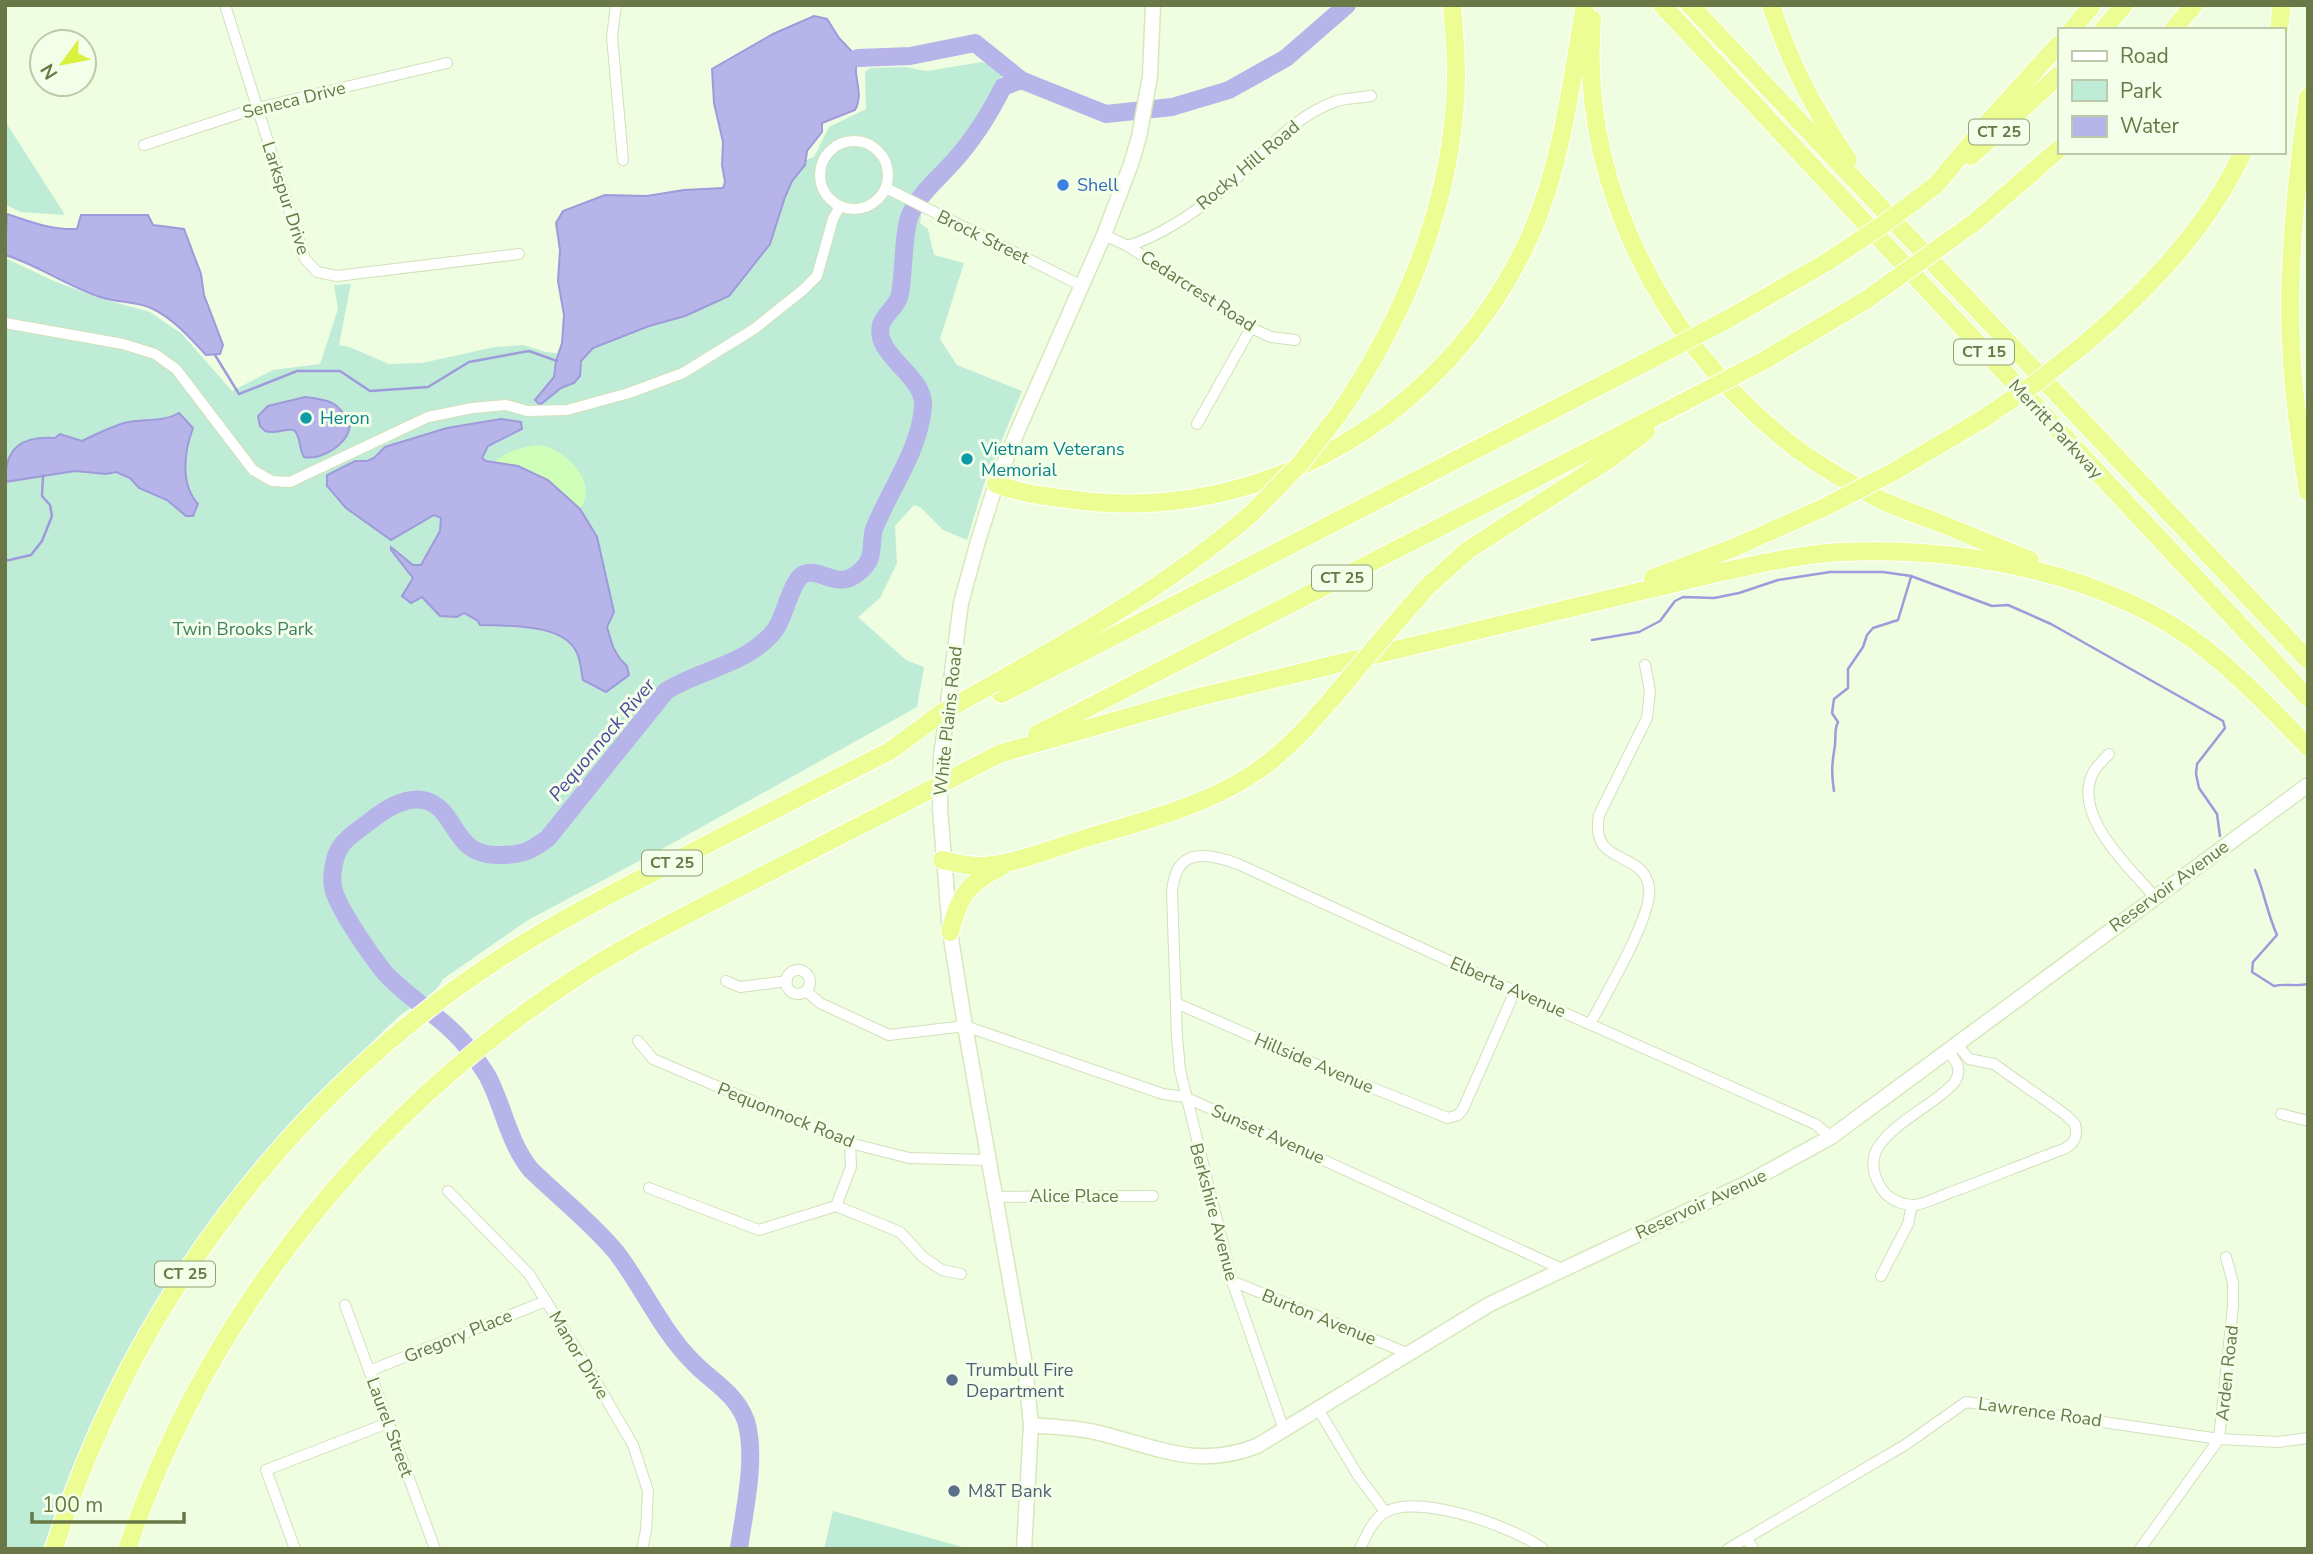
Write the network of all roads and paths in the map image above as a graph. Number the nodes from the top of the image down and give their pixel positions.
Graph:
1 (225, 5) edge
2 (617, 5) edge
3 (1153, 5) edge
4 (1452, 5) edge
5 (1585, 5) edge
6 (1593, 5) edge
7 (1662, 5) edge
8 (1690, 5) edge
9 (1772, 5) edge
10 (2092, 5) edge
11 (2124, 5) edge
12 (2194, 5) edge
13 (2282, 5) edge
14 (2074, 28) edge
15 (2105, 28) edge
16 (2175, 28) edge
17 (2279, 28) edge
18 (2058, 45) edge
19 (447, 62) dead end
20 (2058, 76) edge
21 (1371, 96) dead end
22 (2308, 97) edge
23 (257, 108) junction
24 (144, 145) dead end
25 (2058, 150) edge
26 (2242, 154) edge
27 (623, 160) dead end
28 (1936, 185) junction
29 (886, 188) junction
30 (1873, 198) junction
31 (840, 206) junction
32 (1104, 235) junction
33 (1128, 246) junction
34 (519, 254) dead end
35 (1080, 285) junction
36 (5, 323) edge
37 (1251, 328) junction
38 (1295, 340) dead end
39 (1682, 403) junction
40 (1197, 424) dead end
41 (996, 484) junction
42 (2308, 492) edge
43 (2123, 600) junction
44 (1509, 623) junction
45 (2308, 660) edge
46 (1645, 665) dead end
47 (998, 688) junction
48 (2308, 698) edge
49 (2308, 746) edge
50 (1000, 754) junction
51 (2109, 754) dead end
52 (2308, 785) edge
53 (1024, 858) junction
54 (942, 860) junction
55 (1181, 863) joint
56 (2155, 897) junction
57 (950, 932) junction
58 (726, 981) dead end
59 (786, 981) junction
60 (806, 991) junction
61 (1514, 991) junction
62 (1176, 1003) junction
63 (1590, 1024) junction
64 (965, 1026) junction
65 (638, 1041) dead end
66 (1953, 1048) junction
67 (1185, 1097) junction
68 (2281, 1114) dead end
69 (2308, 1121) edge
70 (1831, 1137) junction
71 (850, 1143) junction
72 (988, 1160) junction
73 (649, 1188) dead end
74 (448, 1191) dead end
75 (995, 1196) junction
76 (1153, 1196) dead end
77 (1912, 1205) junction
78 (836, 1206) junction
79 (2226, 1257) dead end
80 (1562, 1269) junction
81 (961, 1274) dead end
82 (1881, 1276) dead end
83 (1232, 1281) junction
84 (547, 1301) junction
85 (345, 1305) dead end
86 (1407, 1353) junction
87 (369, 1371) junction
88 (1318, 1409) junction
89 (388, 1423) junction
90 (1031, 1425) junction
91 (1284, 1430) junction
92 (2308, 1438) edge
93 (2220, 1439) junction
94 (1385, 1512) junction
95 (1747, 1538) junction
96 (54, 1549) edge
97 (127, 1549) edge
98 (295, 1549) edge
99 (435, 1549) edge
100 (642, 1549) edge
101 (1024, 1549) edge
102 (1360, 1549) edge
103 (1543, 1549) edge
104 (1728, 1549) edge
105 (1753, 1549) edge
106 (2140, 1549) edge

1 - 23 street, Larkspur Drive
2 - 27 street
3 - 32 main road, White Plains Road
4 - 47 highway, bridge
5 - 41 highway
6 - 43 highway
7 - 48 highway, Merritt Parkway / CT 15
8 - 30 highway, Merritt Parkway / CT 15
9 - 30 highway
10 - 14 highway
11 - 15 highway
12 - 16 highway
13 - 17 highway
18 - 28 highway
19 - 23 street, Seneca Drive
20 - 28 highway, CT 25
21 - 33 street, Rocky Hill Road
22 - 42 highway
23 - 24 street, Seneca Drive
23 - 34 street, Larkspur Drive
25 - 39 highway, CT 25, bridge
26 - 44 highway, bridge
28 - 47 highway, CT 25, bridge
29 - 31 street
29 - 31 street
29 - 35 street, Brock Street
30 - 45 highway, Merritt Parkway / CT 15
31 - 36 street
32 - 33 street, Cedarcrest Road
32 - 35 main road, White Plains Road
33 - 37 street, Cedarcrest Road
35 - 41 main road, White Plains Road
37 - 38 street, Cedarcrest Road
37 - 40 street
39 - 50 highway, CT 25
39 - 53 highway, bridge
41 - 54 main road, White Plains Road
43 - 44 highway
43 - 49 highway
44 - 50 highway
46 - 63 street
47 - 96 highway, CT 25, bridge
50 - 97 highway, CT 25, bridge
51 - 56 street
52 - 56 main road, Reservoir Avenue
53 - 54 highway
53 - 57 highway
54 - 57 main road, White Plains Road
55 - 61 street, Elberta Avenue
55 - 62 street, Berkshire Avenue
56 - 66 main road, Reservoir Avenue
57 - 64 main road, White Plains Road
58 - 59 street
59 - 60 street
59 - 60 street
60 - 64 street
61 - 62 street, Hillside Avenue
61 - 63 street, Elberta Avenue
62 - 67 street, Berkshire Avenue
63 - 70 street, Elberta Avenue
64 - 67 street, Sunset Avenue
64 - 72 main road, White Plains Road
65 - 71 street, Pequonnock Road
66 - 70 main road, Reservoir Avenue
66 - 77 street
66 - 77 street
67 - 80 street, Sunset Avenue
67 - 83 street, Berkshire Avenue
68 - 69 street
70 - 80 main road, Reservoir Avenue
71 - 72 street, Pequonnock Road
71 - 78 street
72 - 75 main road, White Plains Road
73 - 78 street
74 - 84 street, Manor Drive
75 - 76 street, Alice Place
75 - 90 main road, White Plains Road
77 - 82 street
78 - 81 street
79 - 93 street, Arden Road
80 - 86 main road, Reservoir Avenue
83 - 86 street, Burton Avenue
83 - 91 street, Berkshire Avenue
84 - 87 street, Gregory Place
84 - 100 street, Manor Drive
85 - 87 street, Laurel Street
86 - 88 main road, Reservoir Avenue
87 - 89 street, Laurel Street
88 - 91 main road, Reservoir Avenue
88 - 94 street
89 - 98 street
89 - 99 street, Laurel Street
90 - 91 main road, Reservoir Avenue
90 - 101 main road, White Plains Road
92 - 93 street, Lawrence Road
93 - 95 street, Lawrence Road
93 - 106 street, Arden Road
94 - 102 street
94 - 103 street
95 - 104 street, Lawrence Road
95 - 105 street

